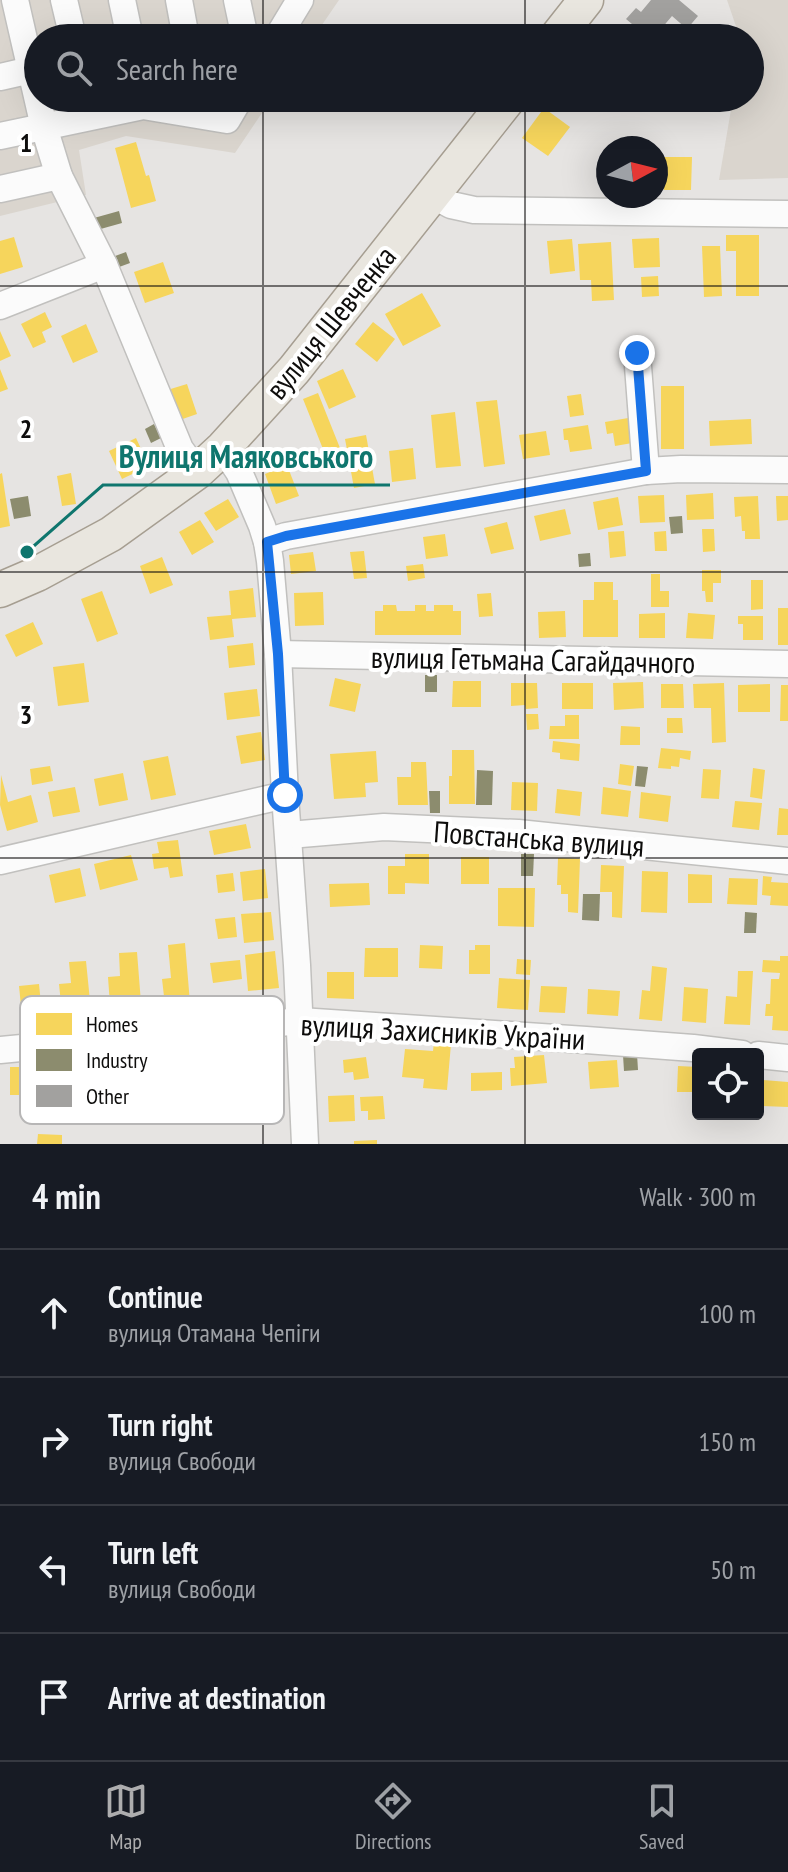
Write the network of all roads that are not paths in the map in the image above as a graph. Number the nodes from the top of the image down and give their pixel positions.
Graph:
1 (64, 0) edge
2 (122, 0) edge
3 (179, 0) edge
4 (237, 0) edge
5 (586, 0) edge
6 (296, 3) edge
7 (11, 11) edge
8 (70, 24) edge
9 (127, 24) edge
10 (183, 24) edge
11 (242, 24) edge
12 (285, 24) edge
13 (567, 24) edge
14 (24, 49) edge
15 (24, 72) edge
16 (0, 77) edge
17 (41, 112) edge
18 (78, 112) edge
19 (209, 112) edge
20 (232, 112) edge
21 (498, 112) edge
22 (44, 127) junction
23 (0, 136) edge
24 (59, 176) junction
25 (0, 189) edge
26 (432, 195) junction
27 (788, 214) edge
28 (104, 265) junction
29 (0, 306) edge
30 (637, 353) dead end
31 (223, 448) junction
32 (788, 470) edge
33 (646, 471) junction
34 (197, 472) junction
35 (267, 542) junction
36 (0, 590) edge
37 (278, 654) junction
38 (788, 664) edge
39 (285, 795) junction
40 (289, 835) junction
41 (0, 861) edge
42 (788, 861) edge
43 (300, 1021) junction
44 (284, 1023) edge
45 (20, 1048) edge
46 (693, 1048) edge
47 (0, 1050) edge
48 (764, 1056) edge
49 (788, 1058) edge
50 (305, 1144) edge

1 - 8 street
2 - 9 street
3 - 10 street
4 - 11 street
5 - 13 main road
6 - 12 street
7 - 14 street
15 - 16 street
17 - 22 street
18 - 22 street
19 - 20 street
21 - 26 main road, вулиця Шевченка
22 - 23 street
22 - 24 street
24 - 25 street
24 - 28 street
26 - 27 street
26 - 31 main road, вулиця Шевченка
28 - 29 street
28 - 34 street
30 - 33 street
31 - 34 main road, вулиця Шевченка
31 - 35 street
32 - 33 street
33 - 35 street
34 - 36 main road, вулиця Шевченка
35 - 37 street
37 - 38 street, вулиця Гетьмана Сагайдачного
37 - 39 street
39 - 40 street
39 - 41 street
40 - 42 street, Повстанська вулиця
40 - 43 street
43 - 44 street, вулиця Захисників України
43 - 46 street, вулиця Захисників України
43 - 50 street
45 - 47 street, вулиця Захисників України
48 - 49 street

